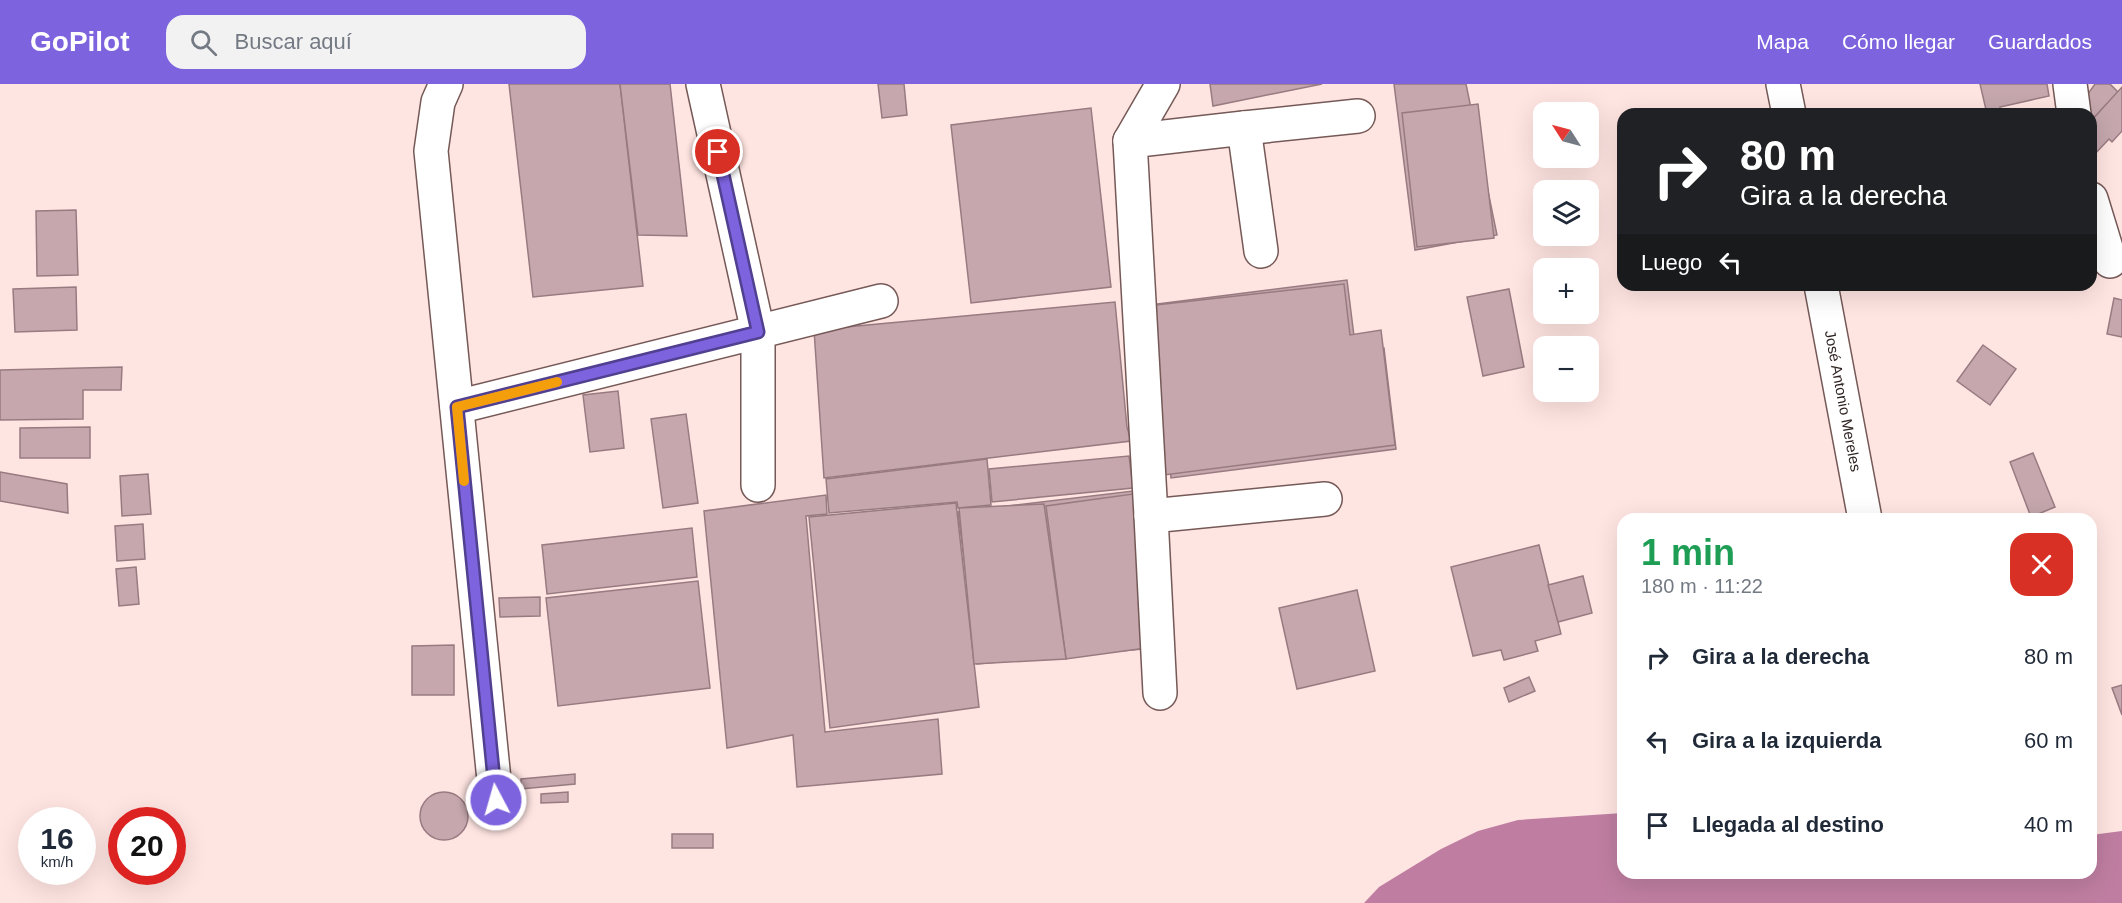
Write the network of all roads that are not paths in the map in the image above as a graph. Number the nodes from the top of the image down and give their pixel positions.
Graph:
1 (446, 84) edge
2 (703, 84) edge
3 (1164, 84) edge
4 (1783, 84) edge
5 (2070, 84) edge
6 (1788, 108) edge
7 (2073, 108) edge
8 (1358, 116) dead end
9 (1244, 128) junction
10 (1130, 141) junction
11 (2097, 219) edge
12 (1261, 251) dead end
13 (2110, 261) dead end
14 (1822, 291) edge
15 (881, 301) dead end
16 (758, 332) junction
17 (457, 407) junction
18 (758, 484) dead end
19 (1326, 499) dead end
20 (1863, 513) edge
21 (1151, 516) junction
22 (1160, 693) dead end
23 (496, 800) dead end

1 - 17 street
2 - 16 street
3 - 10 street
4 - 6 street
5 - 7 street
8 - 9 street
9 - 10 street
9 - 12 street
10 - 21 street
11 - 13 street
14 - 20 street, José Antonio Mereles
15 - 16 street
16 - 17 street
16 - 18 street
17 - 23 street
19 - 21 street
21 - 22 street

